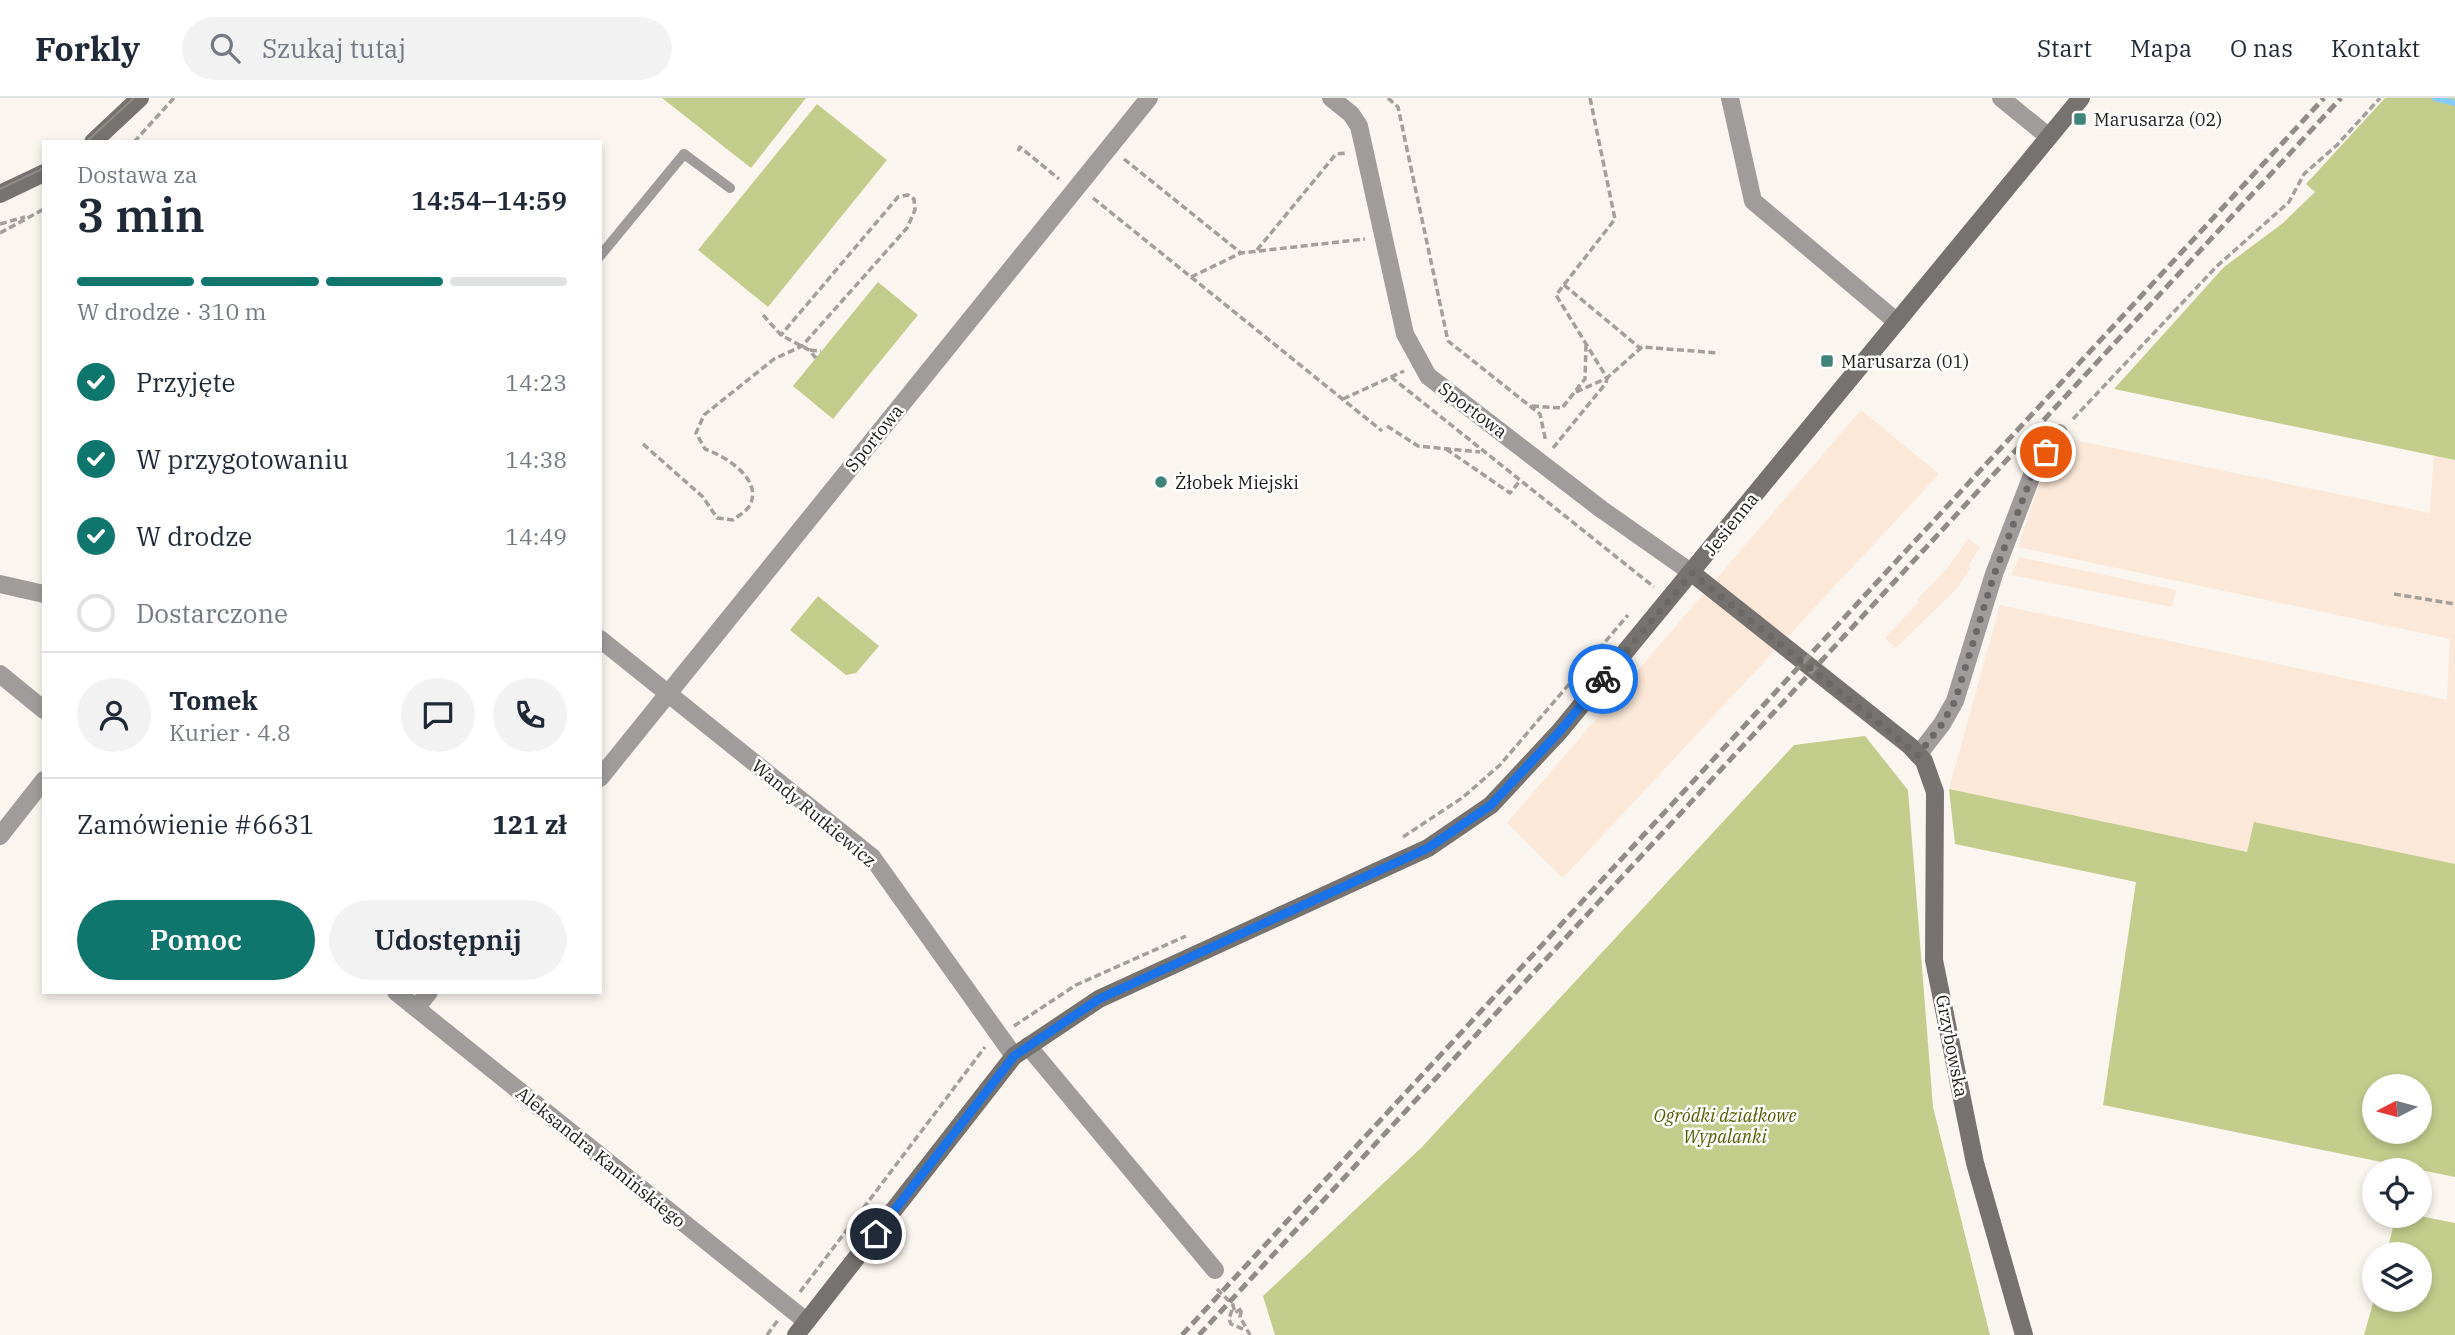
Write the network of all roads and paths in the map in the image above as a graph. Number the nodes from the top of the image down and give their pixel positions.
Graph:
1 (140, 98) edge
2 (174, 98) edge
3 (1149, 98) edge
4 (1332, 98) edge
5 (1388, 98) edge
6 (1590, 98) edge
7 (1730, 98) edge
8 (2001, 98) edge
9 (2081, 98) edge
10 (2380, 98) edge
11 (2049, 136) junction
12 (95, 140) edge
13 (136, 140) edge
14 (1109, 147) junction
15 (1363, 150) junction
16 (1018, 151) dead end
17 (42, 174) edge
18 (1059, 179) dead end
19 (730, 188) dead end
20 (0, 194) edge
21 (1088, 194) dead end
22 (42, 210) edge
23 (30, 215) junction
24 (0, 224) edge
25 (0, 233) edge
26 (1382, 237) junction
27 (1255, 251) junction
28 (1241, 253) junction
29 (602, 254) edge
30 (1191, 277) junction
31 (1564, 285) junction
32 (763, 315) dead end
33 (1897, 322) junction
34 (781, 335) junction
35 (1586, 344) junction
36 (803, 346) junction
37 (1640, 348) junction
38 (809, 349) junction
39 (821, 351) dead end
40 (1718, 353) dead end
41 (816, 358) dead end
42 (1421, 363) junction
43 (1391, 377) junction
44 (1607, 378) junction
45 (1574, 393) junction
46 (1343, 399) junction
47 (1530, 406) junction
48 (1387, 426) dead end
49 (1382, 431) dead end
50 (2059, 433) joint
51 (643, 444) dead end
52 (1446, 449) junction
53 (1482, 452) junction
54 (1519, 482) junction
55 (1692, 573) junction
56 (1658, 580) dead end
57 (0, 584) edge
58 (1653, 587) junction
59 (42, 594) edge
60 (2394, 594) dead end
61 (1645, 596) dead end
62 (1669, 599) junction
63 (2455, 604) edge
64 (1629, 614) dead end
65 (602, 641) edge
66 (0, 674) edge
67 (668, 694) junction
68 (42, 707) edge
69 (1918, 755) junction
70 (602, 776) edge
71 (42, 783) edge
72 (0, 836) edge
73 (1391, 843) dead end
74 (1188, 935) dead end
75 (398, 994) edge
76 (427, 994) edge
77 (416, 1008) junction
78 (1010, 1028) dead end
79 (990, 1041) dead end
80 (1021, 1051) junction
81 (1217, 1278) joint
82 (796, 1296) dead end
83 (1232, 1310) junction
84 (783, 1314) dead end
85 (801, 1328) edge
86 (1245, 1330) junction
87 (766, 1335) edge
88 (1250, 1335) edge
89 (2024, 1335) edge

1 - 12 street
2 - 13 path
3 - 14 street, Sportowa
4 - 15 street, Sportowa
5 - 47 path
6 - 31 path
7 - 33 street
8 - 11 street
9 - 11 street, Jesienna
10 - 50 path
11 - 33 street, Jesienna
14 - 28 path
14 - 67 street, Sportowa
15 - 26 street, Sportowa
15 - 27 path
16 - 18 path
17 - 20 street
19 - 29 lane
21 - 30 path
22 - 23 path
23 - 24 path
23 - 25 path
26 - 27 path
26 - 42 street, Sportowa
27 - 28 path
28 - 30 path
30 - 46 path
31 - 35 path
31 - 37 path
32 - 34 path
33 - 55 street, Jesienna
34 - 36 path
34 - 36 path
35 - 44 path
35 - 45 path
36 - 38 path
36 - 51 path
37 - 40 path
37 - 44 path
38 - 39 path
38 - 41 path
42 - 43 path
42 - 55 street, Sportowa
43 - 46 path
43 - 53 path
44 - 45 path
44 - 47 path
45 - 47 path
46 - 49 path
48 - 52 path
50 - 69 street
52 - 53 path
52 - 54 path
53 - 54 path
54 - 58 path
55 - 62 street, Jesienna
55 - 69 street, Grzybowska
56 - 58 path
57 - 59 street
58 - 61 path
58 - 62 path
60 - 63 path
62 - 80 street, Jesienna
64 - 73 path
65 - 67 street, Wandy Rutkiewicz
66 - 68 street
67 - 70 street, Sportowa
67 - 80 street, Wandy Rutkiewicz
69 - 89 street, Grzybowska
71 - 72 street
74 - 78 path
75 - 77 street, Aleksandra Kamińskiego
76 - 77 street
77 - 85 street, Aleksandra Kamińskiego
79 - 82 path
80 - 81 street, Wandy Rutkiewicz
80 - 85 street, Jesienna
81 - 83 path
83 - 86 path
83 - 86 path
84 - 87 path
86 - 88 path

